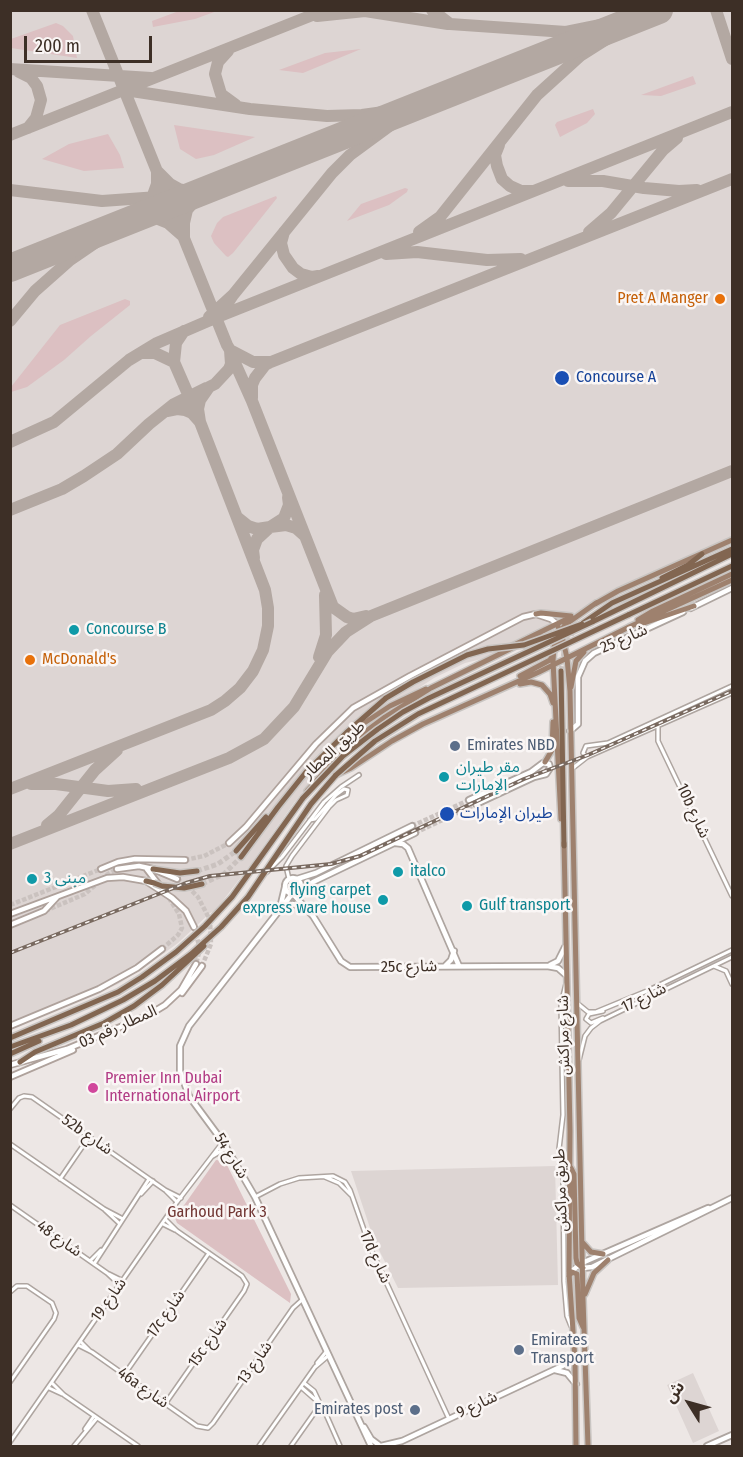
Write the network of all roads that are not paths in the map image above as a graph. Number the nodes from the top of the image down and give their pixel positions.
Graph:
1 (732, 540) edge
2 (732, 549) edge
3 (702, 554) junction
4 (732, 554) edge
5 (732, 566) edge
6 (732, 574) edge
7 (732, 580) edge
8 (732, 588) edge
9 (628, 596) junction
10 (596, 603) junction
11 (694, 606) junction
12 (536, 614) junction
13 (573, 616) junction
14 (592, 622) junction
15 (639, 622) junction
16 (557, 624) junction
17 (580, 625) tunnel mouth
18 (629, 627) junction
19 (561, 633) junction
20 (557, 642) junction
21 (590, 647) junction
22 (566, 651) junction
23 (497, 655) junction
24 (553, 656) junction
25 (567, 658) junction
26 (553, 665) junction
27 (561, 671) tunnel mouth
28 (732, 686) edge
29 (431, 688) junction
30 (501, 689) junction
31 (570, 691) junction
32 (732, 694) edge
33 (460, 708) junction
34 (554, 720) junction
35 (658, 726) junction
36 (570, 731) junction
37 (614, 741) junction
38 (335, 744) junction
39 (618, 744) junction
40 (587, 757) junction
41 (545, 762) junction
42 (558, 763) junction
43 (570, 771) junction
44 (336, 775) junction
45 (359, 775) dead end
46 (295, 784) junction
47 (303, 798) junction
48 (469, 800) tunnel mouth
49 (476, 804) tunnel mouth
50 (310, 820) junction
51 (412, 826) tunnel mouth
52 (415, 833) tunnel mouth
53 (229, 843) tunnel mouth
54 (395, 843) junction
55 (564, 846) junction
56 (236, 851) tunnel mouth
57 (241, 858) tunnel mouth
58 (185, 860) tunnel mouth
59 (120, 861) junction
60 (128, 867) junction
61 (146, 868) junction
62 (101, 869) tunnel mouth
63 (117, 869) tunnel mouth
64 (153, 869) junction
65 (197, 871) tunnel mouth
66 (264, 875) junction
67 (177, 879) tunnel mouth
68 (289, 879) junction
69 (297, 879) junction
70 (146, 881) junction
71 (202, 884) tunnel mouth
72 (285, 887) junction
73 (162, 888) junction
74 (300, 890) junction
75 (293, 894) junction
76 (58, 895) junction
77 (732, 896) edge
78 (304, 905) junction
79 (279, 910) junction
80 (10, 914) edge
81 (10, 925) edge
82 (194, 927) tunnel mouth
83 (211, 936) junction
84 (567, 945) junction
85 (162, 950) tunnel mouth
86 (732, 950) edge
87 (454, 951) junction
88 (732, 957) edge
89 (199, 965) tunnel mouth
90 (444, 966) junction
91 (459, 966) junction
92 (547, 966) junction
93 (712, 966) junction
94 (568, 978) junction
95 (732, 984) edge
96 (576, 1003) junction
97 (608, 1008) junction
98 (611, 1015) junction
99 (10, 1026) edge
100 (53, 1032) junction
101 (10, 1036) edge
102 (94, 1040) junction
103 (10, 1047) edge
104 (10, 1054) edge
105 (578, 1061) junction
106 (20, 1062) junction
107 (10, 1065) edge
108 (10, 1077) edge
109 (10, 1109) edge
110 (89, 1137) junction
111 (223, 1142) junction
112 (10, 1144) edge
113 (226, 1148) junction
114 (209, 1159) junction
115 (570, 1164) junction
116 (60, 1179) junction
117 (151, 1180) junction
118 (165, 1190) junction
119 (255, 1197) junction
120 (181, 1198) junction
121 (732, 1198) edge
122 (177, 1202) junction
123 (10, 1205) edge
124 (711, 1208) junction
125 (104, 1209) junction
126 (123, 1219) junction
127 (166, 1220) junction
128 (120, 1224) junction
129 (163, 1224) junction
130 (177, 1231) junction
131 (582, 1241) junction
132 (103, 1249) junction
133 (209, 1253) junction
134 (603, 1254) junction
135 (608, 1260) junction
136 (90, 1261) junction
137 (94, 1264) junction
138 (581, 1265) junction
139 (107, 1273) junction
140 (569, 1275) junction
141 (123, 1281) junction
142 (120, 1285) junction
143 (10, 1292) edge
144 (583, 1299) junction
145 (304, 1301) junction
146 (584, 1328) junction
147 (574, 1329) junction
148 (79, 1344) junction
149 (328, 1353) junction
150 (575, 1360) junction
151 (552, 1370) junction
152 (124, 1375) junction
153 (10, 1382) edge
154 (52, 1383) junction
155 (576, 1384) junction
156 (302, 1385) junction
157 (48, 1388) junction
158 (64, 1395) junction
159 (165, 1404) junction
160 (318, 1410) junction
161 (324, 1411) junction
162 (95, 1417) junction
163 (449, 1419) junction
164 (208, 1428) joint
165 (732, 1435) edge
166 (11, 1440) edge
167 (402, 1442) junction
168 (577, 1445) edge
169 (74, 1446) edge
170 (136, 1446) edge
171 (260, 1446) edge
172 (291, 1446) edge
173 (340, 1446) edge
174 (378, 1446) edge
175 (395, 1446) edge
176 (588, 1446) edge
177 (707, 1446) edge

1 - 3 main road
2 - 9 highway
3 - 9 highway
3 - 10 main road
4 - 14 highway, طريق المطار
5 - 44 highway, طريق المطار, bridge
6 - 18 main road
7 - 15 main road
8 - 11 street, شارع 25
9 - 17 highway
10 - 13 main road
10 - 19 main road
11 - 15 main road
11 - 36 street, شارع 25
12 - 13 main road
12 - 16 street
12 - 53 street
13 - 16 main road
14 - 38 highway, bridge
14 - 47 highway, طريق المطار, bridge
15 - 18 main road
16 - 19 main road, شارع مراكش
16 - 23 main road
18 - 21 main road
19 - 20 main road
19 - 22 main road, شارع مراكش
20 - 22 main road
20 - 23 main road
20 - 24 main road
21 - 25 main road
21 - 31 main road
22 - 25 main road, شارع مراكش
23 - 29 main road
24 - 26 main road
24 - 33 main road
25 - 26 main road
25 - 31 main road, شارع مراكش
26 - 30 main road
26 - 42 main road
27 - 55 highway
28 - 37 street
29 - 38 main road
29 - 47 main road
30 - 33 main road
30 - 34 main road
31 - 36 main road, شارع مراكش
32 - 35 street
33 - 44 main road
34 - 41 main road
34 - 42 main road
35 - 39 street
35 - 77 street, 10b شارع
36 - 43 main road, شارع مراكش
37 - 39 street
37 - 40 street
38 - 46 highway
39 - 40 street
40 - 43 street
41 - 48 street
41 - 49 street
42 - 55 main road, شارع مراكش
43 - 96 main road, شارع مراكش
44 - 66 highway, طريق المطار
45 - 50 street
46 - 56 highway
46 - 57 highway
47 - 101 highway, طريق المطار
50 - 66 street
50 - 68 street
51 - 69 street
52 - 54 street
54 - 74 street
54 - 87 street
55 - 84 main road, شارع مراكش
58 - 59 street
59 - 60 street
59 - 62 street
60 - 61 street
60 - 63 street
61 - 64 street
61 - 73 street
64 - 65 highway
64 - 67 street
66 - 83 highway, طريق المطار
68 - 69 street
68 - 72 street
69 - 74 street
70 - 73 highway, bridge
70 - 76 street
70 - 82 street
71 - 73 highway
72 - 75 street
72 - 79 street, شارع 54
74 - 75 street
74 - 78 street, 25c شارع
75 - 78 street, 25c شارع
75 - 79 street, شارع 54
76 - 80 street
76 - 81 street
78 - 79 street
78 - 90 street, 25c شارع
79 - 111 street, شارع 54
83 - 100 highway, طريق المطار
83 - 106 highway
84 - 92 street
84 - 94 main road, شارع مراكش
85 - 99 street
86 - 97 street, شارع 17
87 - 90 street
87 - 91 street
88 - 93 street, شارع 17
89 - 102 street, المطار رقم 03
90 - 91 street, 25c شارع
91 - 92 street, 25c شارع
92 - 94 street, 25c شارع
93 - 95 street
93 - 98 street, شارع 17
94 - 115 main road, شارع مراكش
94 - 147 street, طريق مراكش
96 - 97 street, شارع 17
96 - 105 main road, شارع مراكش
97 - 98 street
98 - 105 street, شارع 17
100 - 103 highway, طريق المطار
100 - 104 highway
102 - 106 street, المطار رقم 03
102 - 108 street
105 - 131 main road, شارع مراكش
106 - 107 street, المطار رقم 03
109 - 110 street, 52b شارع
110 - 116 street
110 - 117 street, 52b شارع
111 - 113 street, شارع 54
111 - 114 street, شارع 19
112 - 116 street
113 - 114 street, شارع 19
113 - 119 street, شارع 54
114 - 120 street, شارع 19
115 - 138 main road
115 - 140 main road, شارع مراكش
116 - 125 street
117 - 118 street, 52b شارع
117 - 126 street
118 - 120 street, 52b شارع
118 - 122 street, 52b شارع
119 - 145 street, شارع 54
119 - 163 street, 17d شارع
120 - 122 street, شارع 19
121 - 124 street
122 - 127 street, شارع 19
123 - 136 street, شارع 48
124 - 134 street
124 - 135 street
125 - 126 street
125 - 128 street
126 - 128 street
127 - 129 street, شارع 19
127 - 130 street
128 - 132 street
129 - 130 street
129 - 141 street, شارع 19
130 - 133 street
131 - 134 main road
131 - 138 main road, شارع مراكش
132 - 136 street
132 - 137 street
133 - 152 street, 17c شارع
133 - 159 street, 15c شارع
134 - 138 street
135 - 138 street
135 - 144 main road
136 - 137 street, شارع 48
137 - 139 street, شارع 48
138 - 140 street
138 - 144 main road, شارع مراكش
139 - 141 street, شارع 48
139 - 142 street, شارع 48
140 - 146 main road
140 - 147 main road, شارع مراكش
141 - 142 street, شارع 19
142 - 148 street, شارع 19
143 - 153 street
144 - 146 main road, شارع مراكش
145 - 149 street, شارع 54
145 - 164 street, شارع 13
146 - 176 main road, شارع مراكش
147 - 150 main road, شارع مراكش
148 - 152 street, 46a شارع
148 - 154 street, شارع 19
149 - 156 street
149 - 174 street, شارع 54
150 - 151 street, شارع 9
150 - 155 main road, شارع مراكش
151 - 155 street
151 - 163 street, شارع 9
152 - 159 street, 46a شارع
154 - 157 street, شارع 19
154 - 158 street
155 - 168 main road, شارع مراكش
156 - 160 street
156 - 161 street
156 - 171 street
157 - 158 street
157 - 166 street, شارع 19
158 - 162 street
159 - 164 street, 46a شارع
160 - 161 street
160 - 172 street
161 - 173 street
162 - 169 street
162 - 170 street
163 - 167 street, شارع 9
165 - 177 street
167 - 174 street, شارع 9
167 - 175 street, شارع 9

